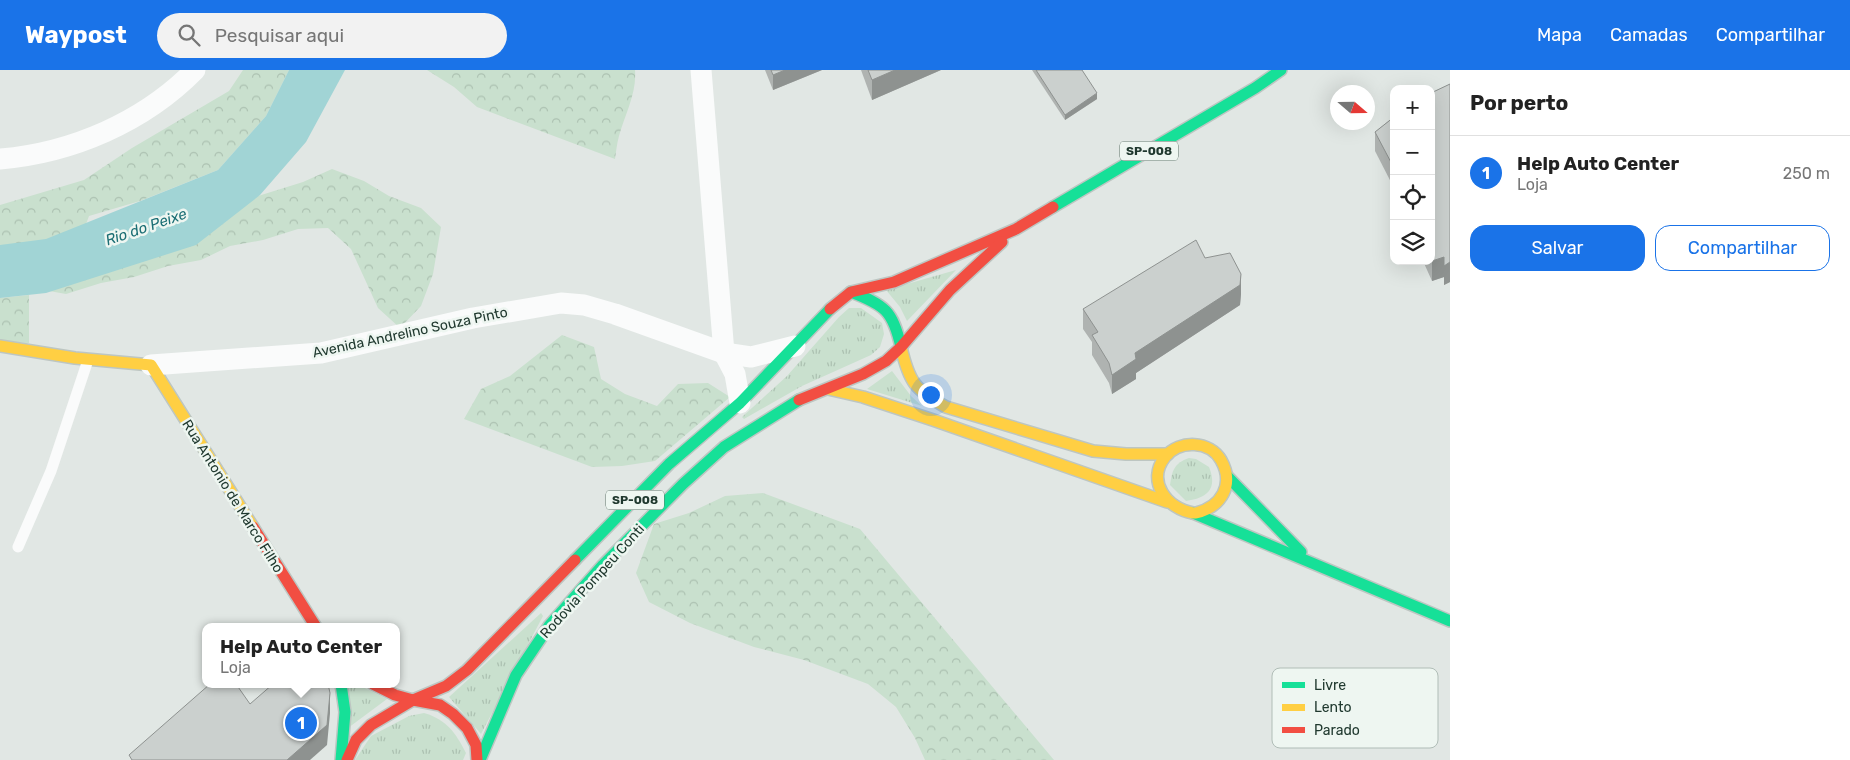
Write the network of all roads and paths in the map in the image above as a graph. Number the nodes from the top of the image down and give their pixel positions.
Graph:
1 (195, 70) edge
2 (701, 70) edge
3 (1281, 70) edge
4 (0, 158) edge
5 (1016, 229) junction
6 (851, 292) junction
7 (796, 345) junction
8 (0, 346) edge
9 (901, 347) junction
10 (724, 353) junction
11 (88, 360) junction
12 (151, 365) junction
13 (828, 389) junction
14 (740, 403) junction
15 (1168, 454) junction
16 (1227, 476) junction
17 (1167, 502) junction
18 (1196, 513) junction
19 (18, 547) dead end
20 (1313, 563) junction
21 (1450, 621) edge
22 (313, 623) edge
23 (341, 688) edge
24 (380, 688) edge
25 (413, 700) junction
26 (341, 760) edge
27 (347, 760) edge
28 (478, 760) edge

1 - 4 street
2 - 10 street
3 - 5 main road, SP-008
5 - 6 main road, SP-008
5 - 9 main road, SP-008
6 - 7 main road, Rodovia Pompeu Conti / SP-008
6 - 9 main road
7 - 10 street, Avenida Andrelino Souza Pinto
7 - 14 main road, Rodovia Pompeu Conti / SP-008
8 - 11 main road, Avenida Andrelino Souza Pinto
9 - 13 main road, Rodovia Pompeu Conti / SP-008
9 - 15 main road
10 - 12 street, Avenida Andrelino Souza Pinto
10 - 14 street
11 - 12 main road, Avenida Andrelino Souza Pinto
11 - 19 lane
12 - 22 main road, Rua Antonio de Marco Filho
13 - 17 main road
13 - 28 main road, Rodovia Pompeu Conti / SP-008
14 - 25 main road, Rodovia Pompeu Conti / SP-008
15 - 16 main road
15 - 17 main road
16 - 18 main road
16 - 20 main road
17 - 18 main road
18 - 20 main road
20 - 21 main road
23 - 26 main road
24 - 25 main road
25 - 27 main road, SP-008
25 - 28 main road

